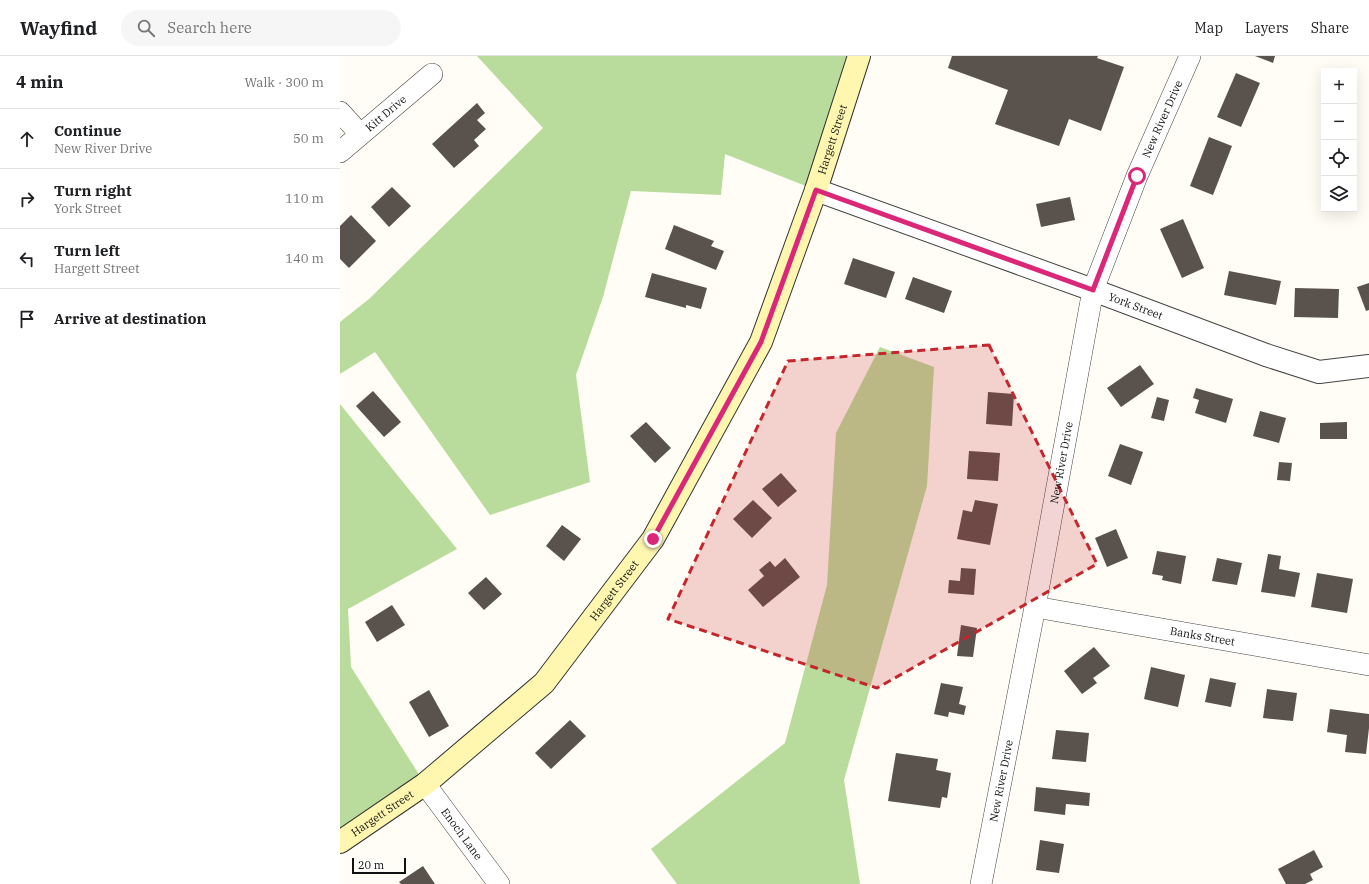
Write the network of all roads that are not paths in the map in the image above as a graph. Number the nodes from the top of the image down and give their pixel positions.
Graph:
1 (859, 56) edge
2 (1190, 56) edge
3 (432, 74) dead end
4 (340, 112) edge
5 (360, 134) junction
6 (340, 152) edge
7 (816, 190) junction
8 (1093, 290) junction
9 (1369, 366) edge
10 (1035, 607) junction
11 (1369, 666) edge
12 (425, 784) junction
13 (340, 842) edge
14 (500, 884) edge
15 (980, 884) edge

1 - 7 main road, Hargett Street
2 - 8 street, New River Drive
3 - 5 street, Kitt Drive
4 - 5 street
5 - 6 street, Kitt Drive
7 - 8 street, York Street
7 - 12 main road, Hargett Street
8 - 9 street, York Street
8 - 10 street, New River Drive
10 - 11 street, Banks Street
10 - 15 street, New River Drive
12 - 13 main road, Hargett Street
12 - 14 street, Enoch Lane

